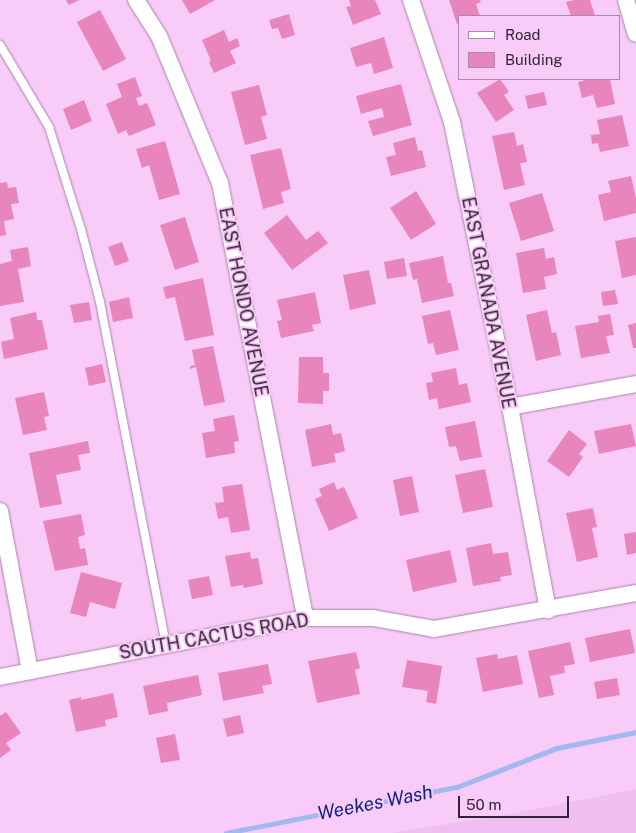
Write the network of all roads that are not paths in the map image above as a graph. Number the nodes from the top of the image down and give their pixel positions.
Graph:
1 (136, 0) edge
2 (411, 0) edge
3 (626, 0) edge
4 (636, 34) edge
5 (0, 45) edge
6 (636, 384) edge
7 (510, 407) junction
8 (0, 511) edge
9 (636, 592) edge
10 (548, 610) junction
11 (305, 618) junction
12 (166, 645) junction
13 (30, 672) junction
14 (0, 677) edge

1 - 11 street, EAST HONDO AVENUE
2 - 7 street, EAST GRANADA AVENUE
3 - 4 street
5 - 12 lane
6 - 7 street
7 - 10 street, EAST GRANADA AVENUE
8 - 13 street
9 - 10 street, SOUTH CACTUS ROAD
10 - 11 street, SOUTH CACTUS ROAD
11 - 12 street, SOUTH CACTUS ROAD
12 - 13 street, SOUTH CACTUS ROAD
13 - 14 street, SOUTH CACTUS ROAD

